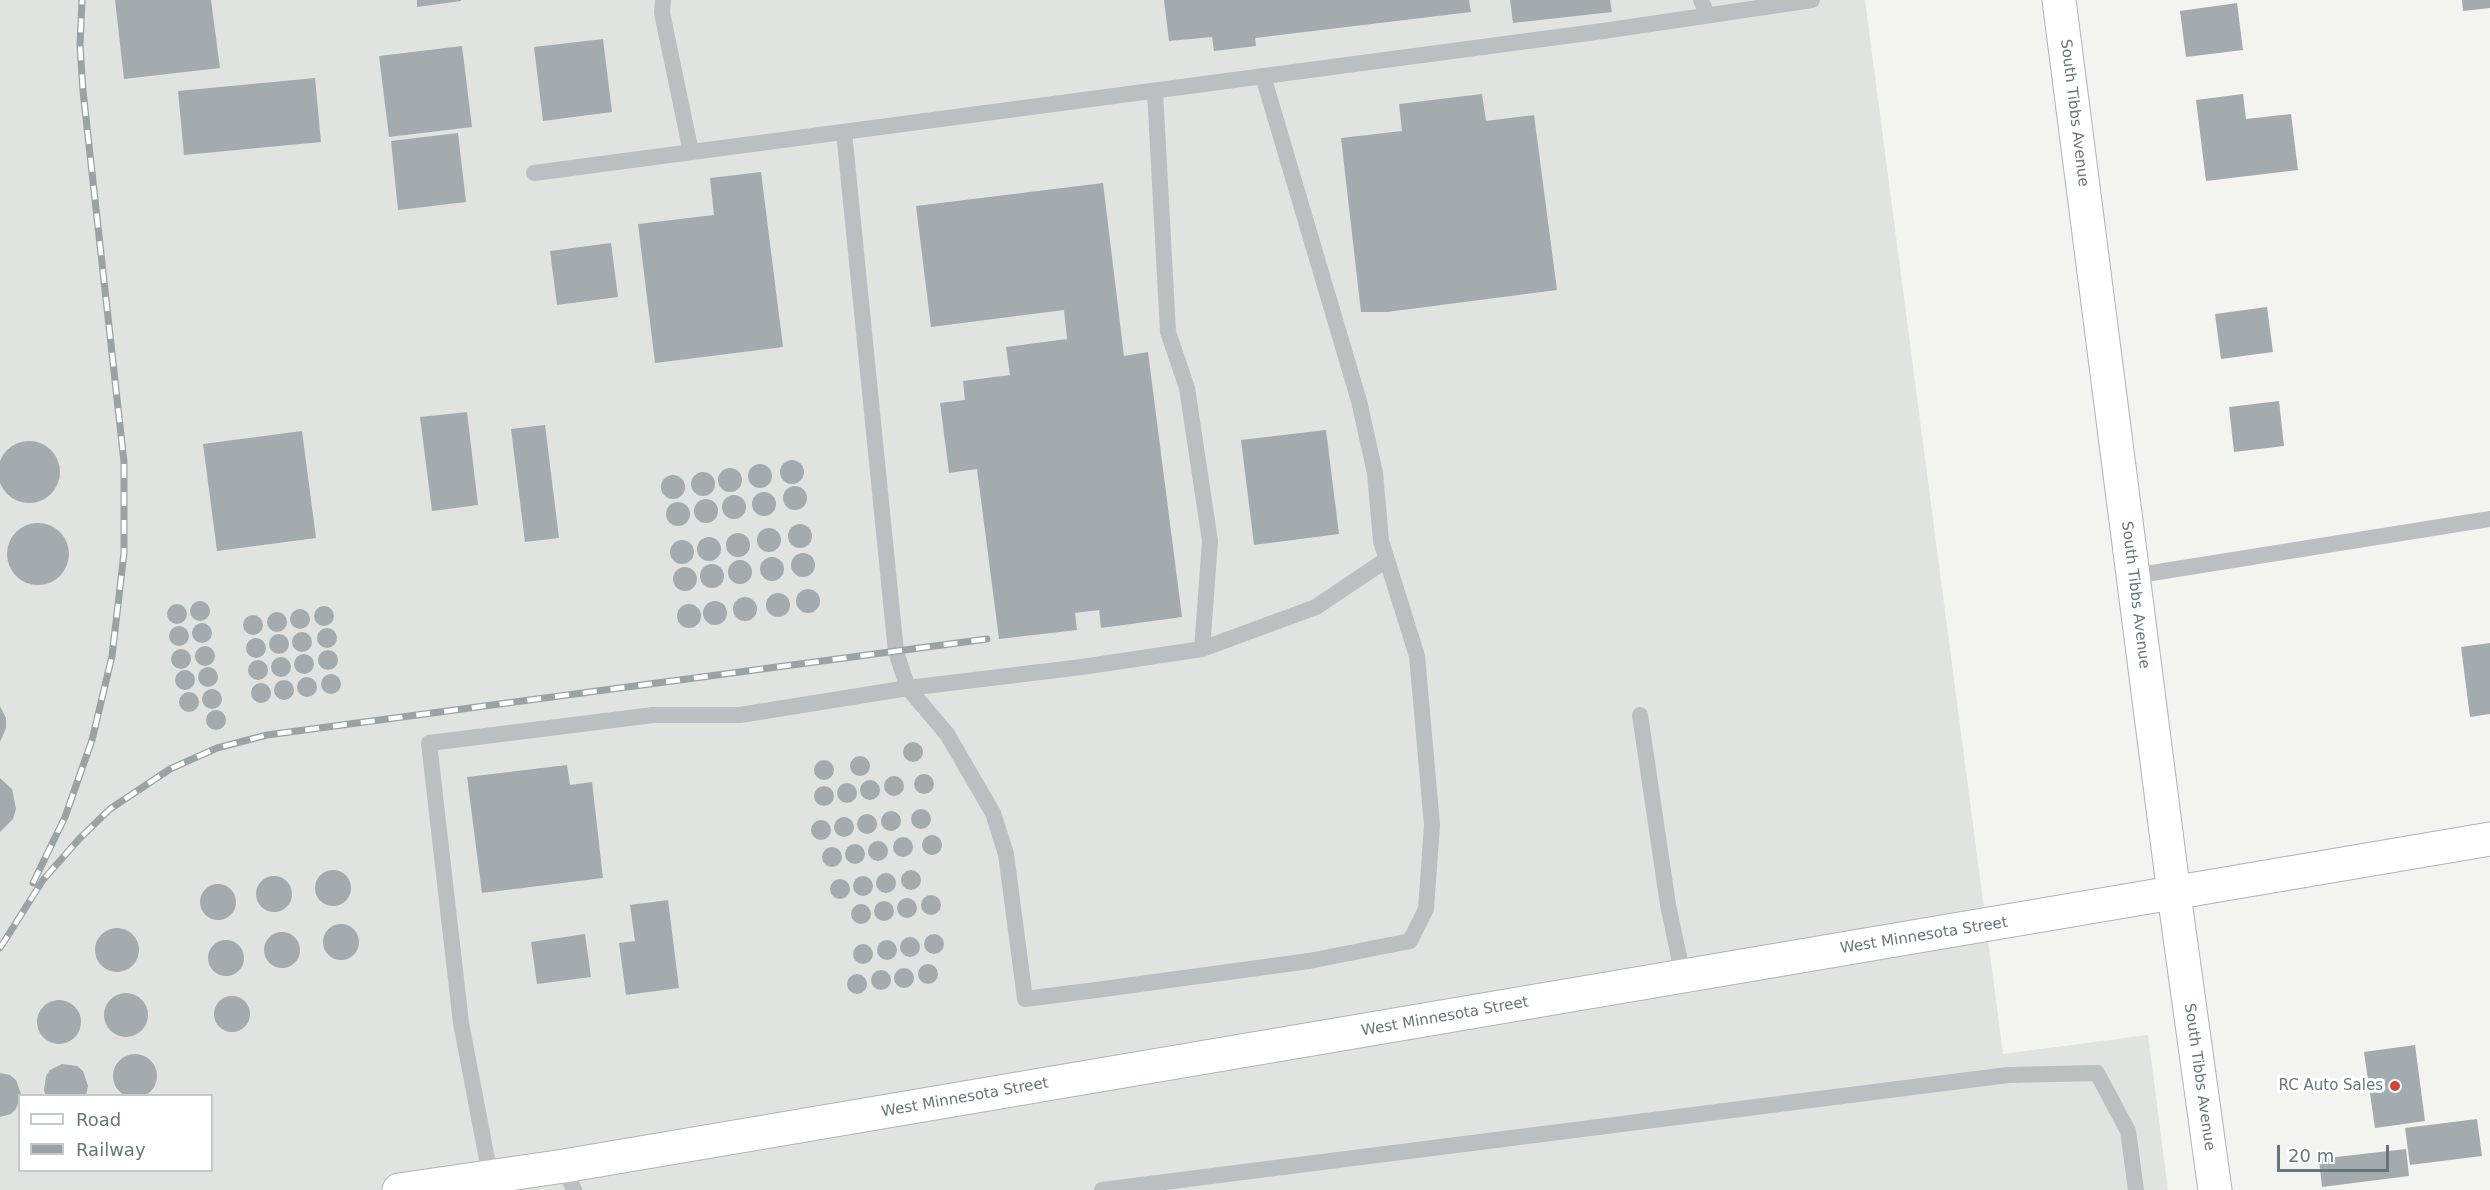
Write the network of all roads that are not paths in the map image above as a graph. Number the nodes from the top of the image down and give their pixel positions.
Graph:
1 (663, 0) edge
2 (1812, 0) edge
3 (2059, 0) edge
4 (1704, 8) edge
5 (1263, 76) junction
6 (1155, 91) junction
7 (844, 132) junction
8 (691, 152) junction
9 (534, 173) dead end
10 (2490, 519) edge
11 (1386, 560) junction
12 (2133, 576) junction
13 (1202, 649) junction
14 (908, 688) junction
15 (1640, 715) dead end
16 (2490, 839) edge
17 (2174, 894) junction
18 (1683, 976) junction
19 (490, 1175) junction
20 (569, 1178) edge
21 (399, 1190) edge
22 (1102, 1190) edge
23 (2136, 1190) edge
24 (2215, 1190) edge

1 - 8 lane
2 - 4 lane
3 - 12 street, South Tibbs Avenue
4 - 5 lane
5 - 6 lane
5 - 11 lane
6 - 7 lane
6 - 13 lane
7 - 8 lane
7 - 14 lane
8 - 9 lane
10 - 12 lane
11 - 13 lane
11 - 14 lane
12 - 17 street, South Tibbs Avenue
13 - 14 lane
14 - 19 lane
15 - 18 lane
16 - 17 street, West Minnesota Street
17 - 18 street, West Minnesota Street
17 - 24 street, South Tibbs Avenue
18 - 20 street, West Minnesota Street
19 - 20 street, West Minnesota Street
19 - 21 street, West Minnesota Street
22 - 23 lane

